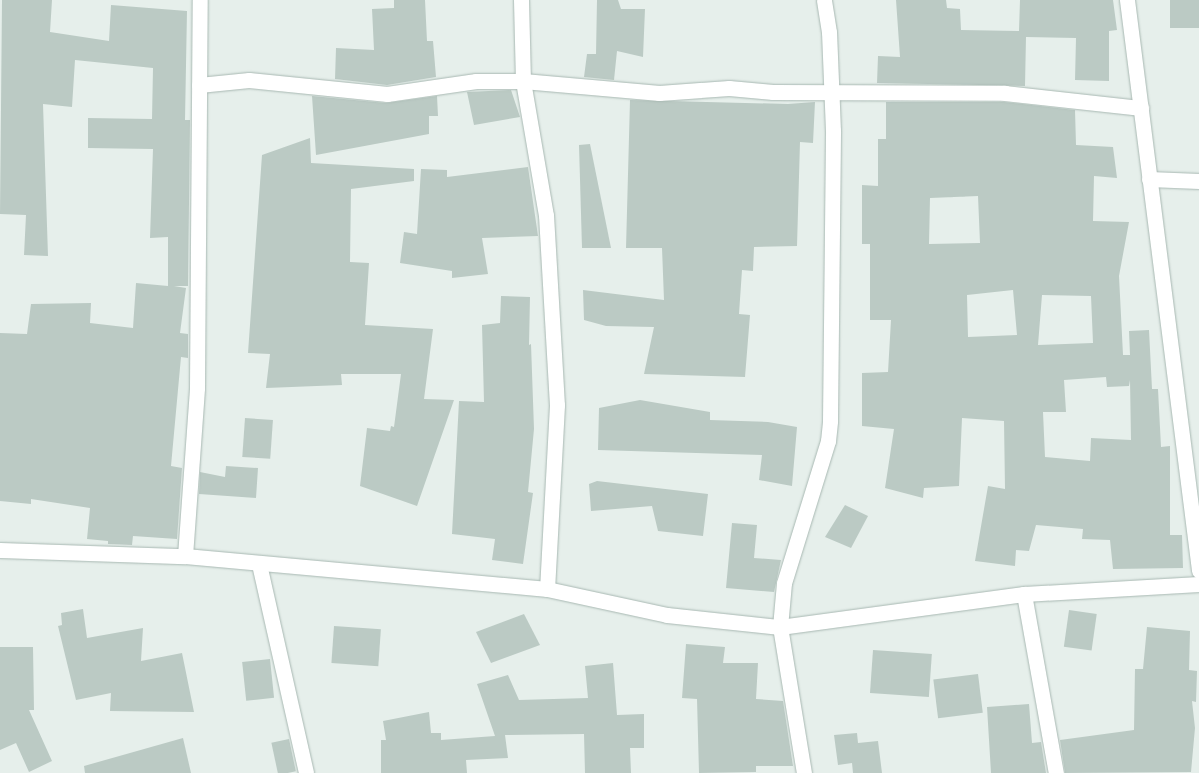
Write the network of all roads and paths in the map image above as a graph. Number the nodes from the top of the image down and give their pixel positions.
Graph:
1 (200, 0) edge
2 (521, 0) edge
3 (824, 0) edge
4 (1127, 0) edge
5 (523, 81) junction
6 (199, 85) junction
7 (832, 93) junction
8 (1141, 108) junction
9 (1149, 179) junction
10 (1199, 181) edge
11 (0, 550) edge
12 (185, 556) junction
13 (259, 564) junction
14 (1199, 570) edge
15 (1199, 584) edge
16 (547, 589) junction
17 (1024, 594) junction
18 (780, 626) junction
19 (306, 773) edge
20 (804, 773) edge
21 (1056, 773) edge

1 - 6 street
2 - 5 street
3 - 7 street
4 - 8 street
5 - 6 street
5 - 7 street
5 - 16 street
6 - 12 street
7 - 8 street
7 - 18 street
8 - 9 street
9 - 10 street
9 - 14 street
11 - 12 street
12 - 13 street
13 - 16 street
13 - 19 street
15 - 17 street
16 - 18 street
17 - 18 street
17 - 21 street
18 - 20 street

